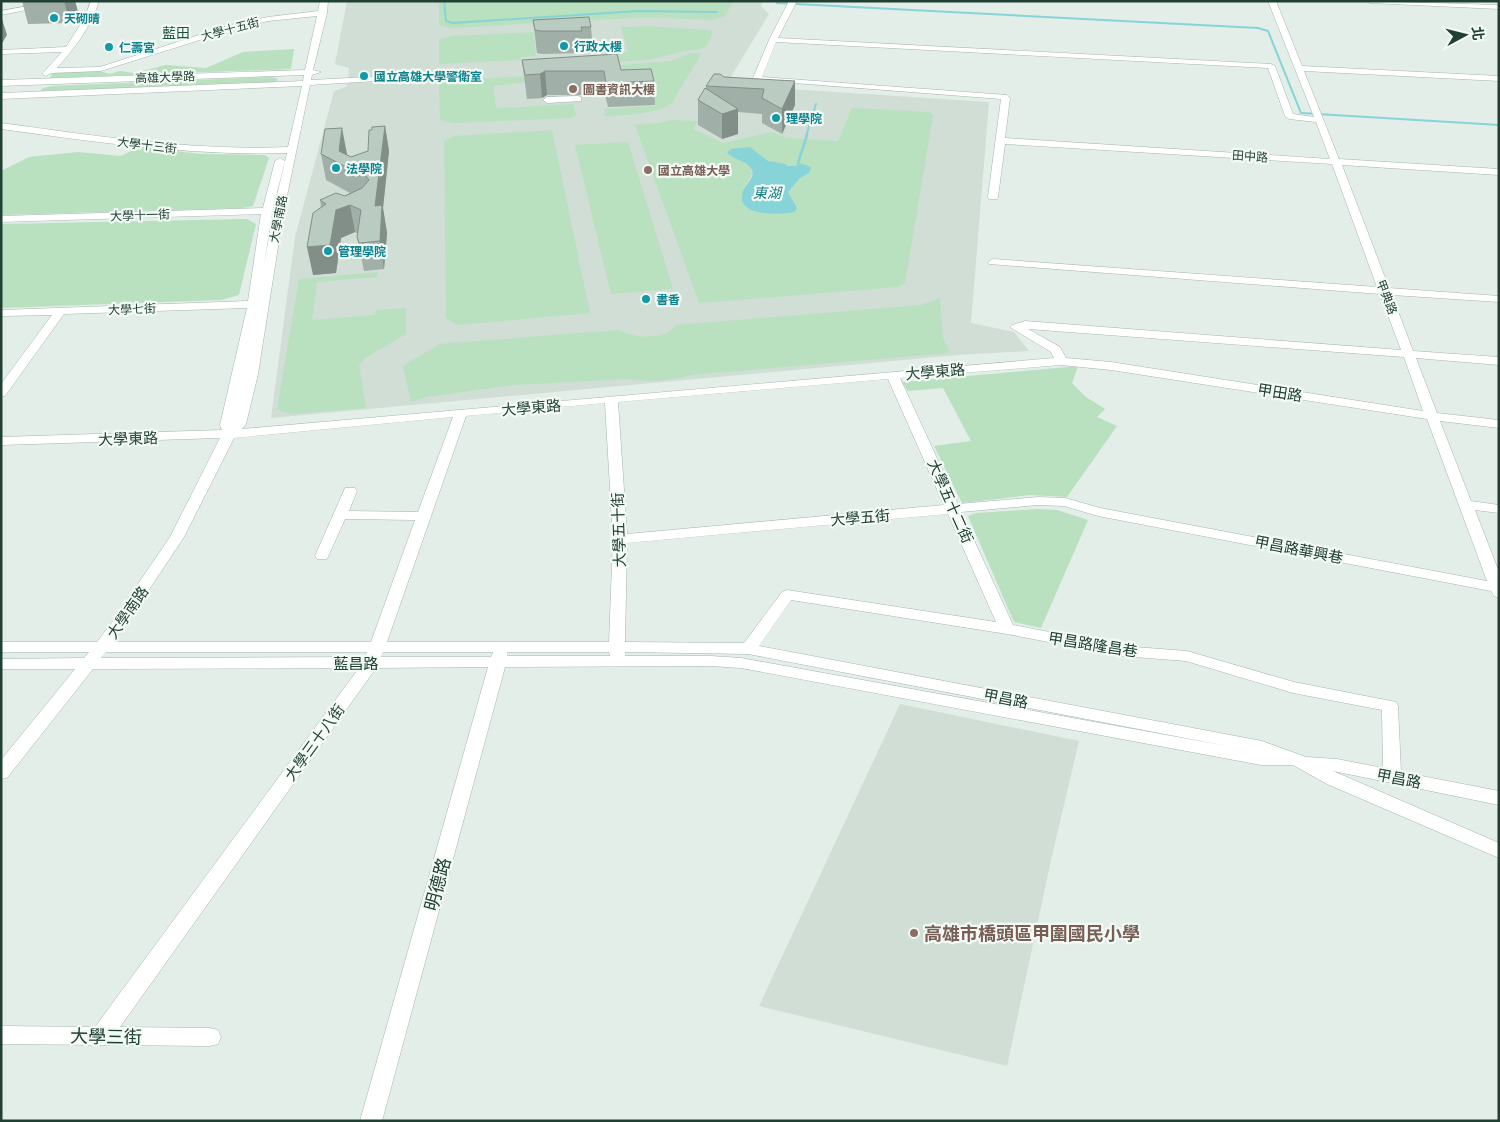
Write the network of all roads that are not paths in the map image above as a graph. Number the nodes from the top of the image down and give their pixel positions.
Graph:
1 (68, 1) edge
2 (95, 1) edge
3 (316, 1) edge
4 (324, 1) edge
5 (1272, 1) edge
6 (1370, 1) edge
7 (792, 3) edge
8 (1499, 8) edge
9 (1, 13) edge
10 (319, 13) junction
11 (773, 40) junction
12 (69, 48) junction
13 (1, 52) edge
14 (303, 58) dead end
15 (1299, 68) junction
16 (51, 71) junction
17 (427, 72) dead end
18 (302, 78) junction
19 (327, 78) junction
20 (1499, 79) edge
21 (34, 84) junction
22 (1, 85) edge
23 (1, 96) edge
24 (578, 99) dead end
25 (11, 100) edge
26 (547, 100) dead end
27 (1319, 116) junction
28 (1, 126) edge
29 (1001, 141) junction
30 (288, 150) junction
31 (1336, 162) junction
32 (1499, 172) edge
33 (993, 197) dead end
34 (267, 211) junction
35 (279, 211) junction
36 (1, 219) edge
37 (993, 262) dead end
38 (1384, 291) junction
39 (1499, 299) edge
40 (258, 304) junction
41 (61, 312) junction
42 (1, 313) edge
43 (1408, 354) junction
44 (1061, 361) junction
45 (1499, 362) edge
46 (892, 375) junction
47 (1, 393) edge
48 (611, 399) junction
49 (461, 413) junction
50 (1432, 416) junction
51 (1499, 424) edge
52 (228, 434) junction
53 (1, 441) edge
54 (350, 491) dead end
55 (1465, 504) junction
56 (954, 508) junction
57 (1499, 509) edge
58 (1098, 512) joint
59 (340, 515) junction
60 (425, 516) junction
61 (620, 539) junction
62 (322, 556) dead end
63 (1498, 590) edge
64 (1007, 629) junction
65 (1, 647) edge
66 (102, 647) junction
67 (748, 649) junction
68 (617, 654) junction
69 (711, 654) junction
70 (374, 655) junction
71 (500, 655) junction
72 (1, 664) edge
73 (90, 664) junction
74 (1299, 761) junction
75 (1, 773) edge
76 (1392, 776) junction
77 (1499, 798) edge
78 (1499, 851) edge
79 (1, 1035) edge
80 (101, 1036) junction
81 (210, 1037) dead end
82 (371, 1121) edge

1 - 9 street
2 - 12 street
3 - 10 street, 大學南路
4 - 10 street, 大學南路
5 - 15 street, 甲典路
6 - 8 street
7 - 11 street
10 - 14 street, 大學南路
10 - 16 street, 大學十五街
10 - 18 street, 大學南路
11 - 27 street
11 - 29 street
12 - 13 street
12 - 16 street
15 - 20 street
15 - 27 street, 甲典路
16 - 21 street
17 - 19 street, 高雄大學路
18 - 19 street, 高雄大學路
18 - 19 street, 高雄大學路
18 - 21 street, 高雄大學路
18 - 25 street, 高雄大學路
18 - 30 street, 大學南路
21 - 22 street, 高雄大學路
21 - 25 street
23 - 25 street, 高雄大學路
24 - 26 street
27 - 31 street, 甲典路
28 - 30 street, 大學十三街
29 - 31 street, 田中路
29 - 33 street
30 - 34 street, 大學南路
30 - 35 street, 大學南路
31 - 32 street, 田中路
31 - 38 street, 甲典路
34 - 35 street, 大學十一街
34 - 36 street, 大學十一街
34 - 40 street, 大學南路
35 - 40 street, 大學南路
37 - 38 street
38 - 39 street
38 - 43 street, 甲典路
40 - 41 street, 大學七街
40 - 52 street, 大學南路
41 - 42 street, 大學七街
41 - 47 street
43 - 44 street
43 - 45 street
43 - 50 street, 甲典路
44 - 46 street, 大學東路
44 - 50 street, 甲田路
46 - 48 street, 大學東路
46 - 56 street, 大學五十二街
48 - 49 street, 大學東路
48 - 61 street, 大學五十街
49 - 52 street, 大學東路
49 - 60 street, 大學三十八街
50 - 51 street, 甲田路
50 - 55 street, 甲典路
52 - 53 street, 大學東路
52 - 66 street, 大學南路
54 - 59 street
55 - 57 street
55 - 63 street, 甲典路
56 - 58 street, 大學五街
56 - 61 street, 大學五街
56 - 64 street, 大學五十二街
58 - 63 street, 甲昌路華興巷
59 - 60 street
59 - 62 street
60 - 70 street, 大學三十八街
61 - 68 street, 大學五十街
64 - 67 street, 甲昌路隆昌巷
64 - 76 street, 甲昌路隆昌巷
65 - 66 street, 藍昌路
66 - 70 street, 藍昌路
66 - 73 street, 大學南路
67 - 69 street, 甲昌路
67 - 74 street, 甲昌路
68 - 69 street, 藍昌路
68 - 71 street, 藍昌路
69 - 74 street, 甲昌路
70 - 71 street, 藍昌路
70 - 73 street, 藍昌路
70 - 80 street, 大學三十八街
71 - 82 street, 明德路
72 - 73 street, 藍昌路
73 - 75 street, 大學南路
74 - 76 street, 甲昌路
74 - 78 street
76 - 77 street, 甲昌路
79 - 80 street, 大學三街
80 - 81 street, 大學三街

